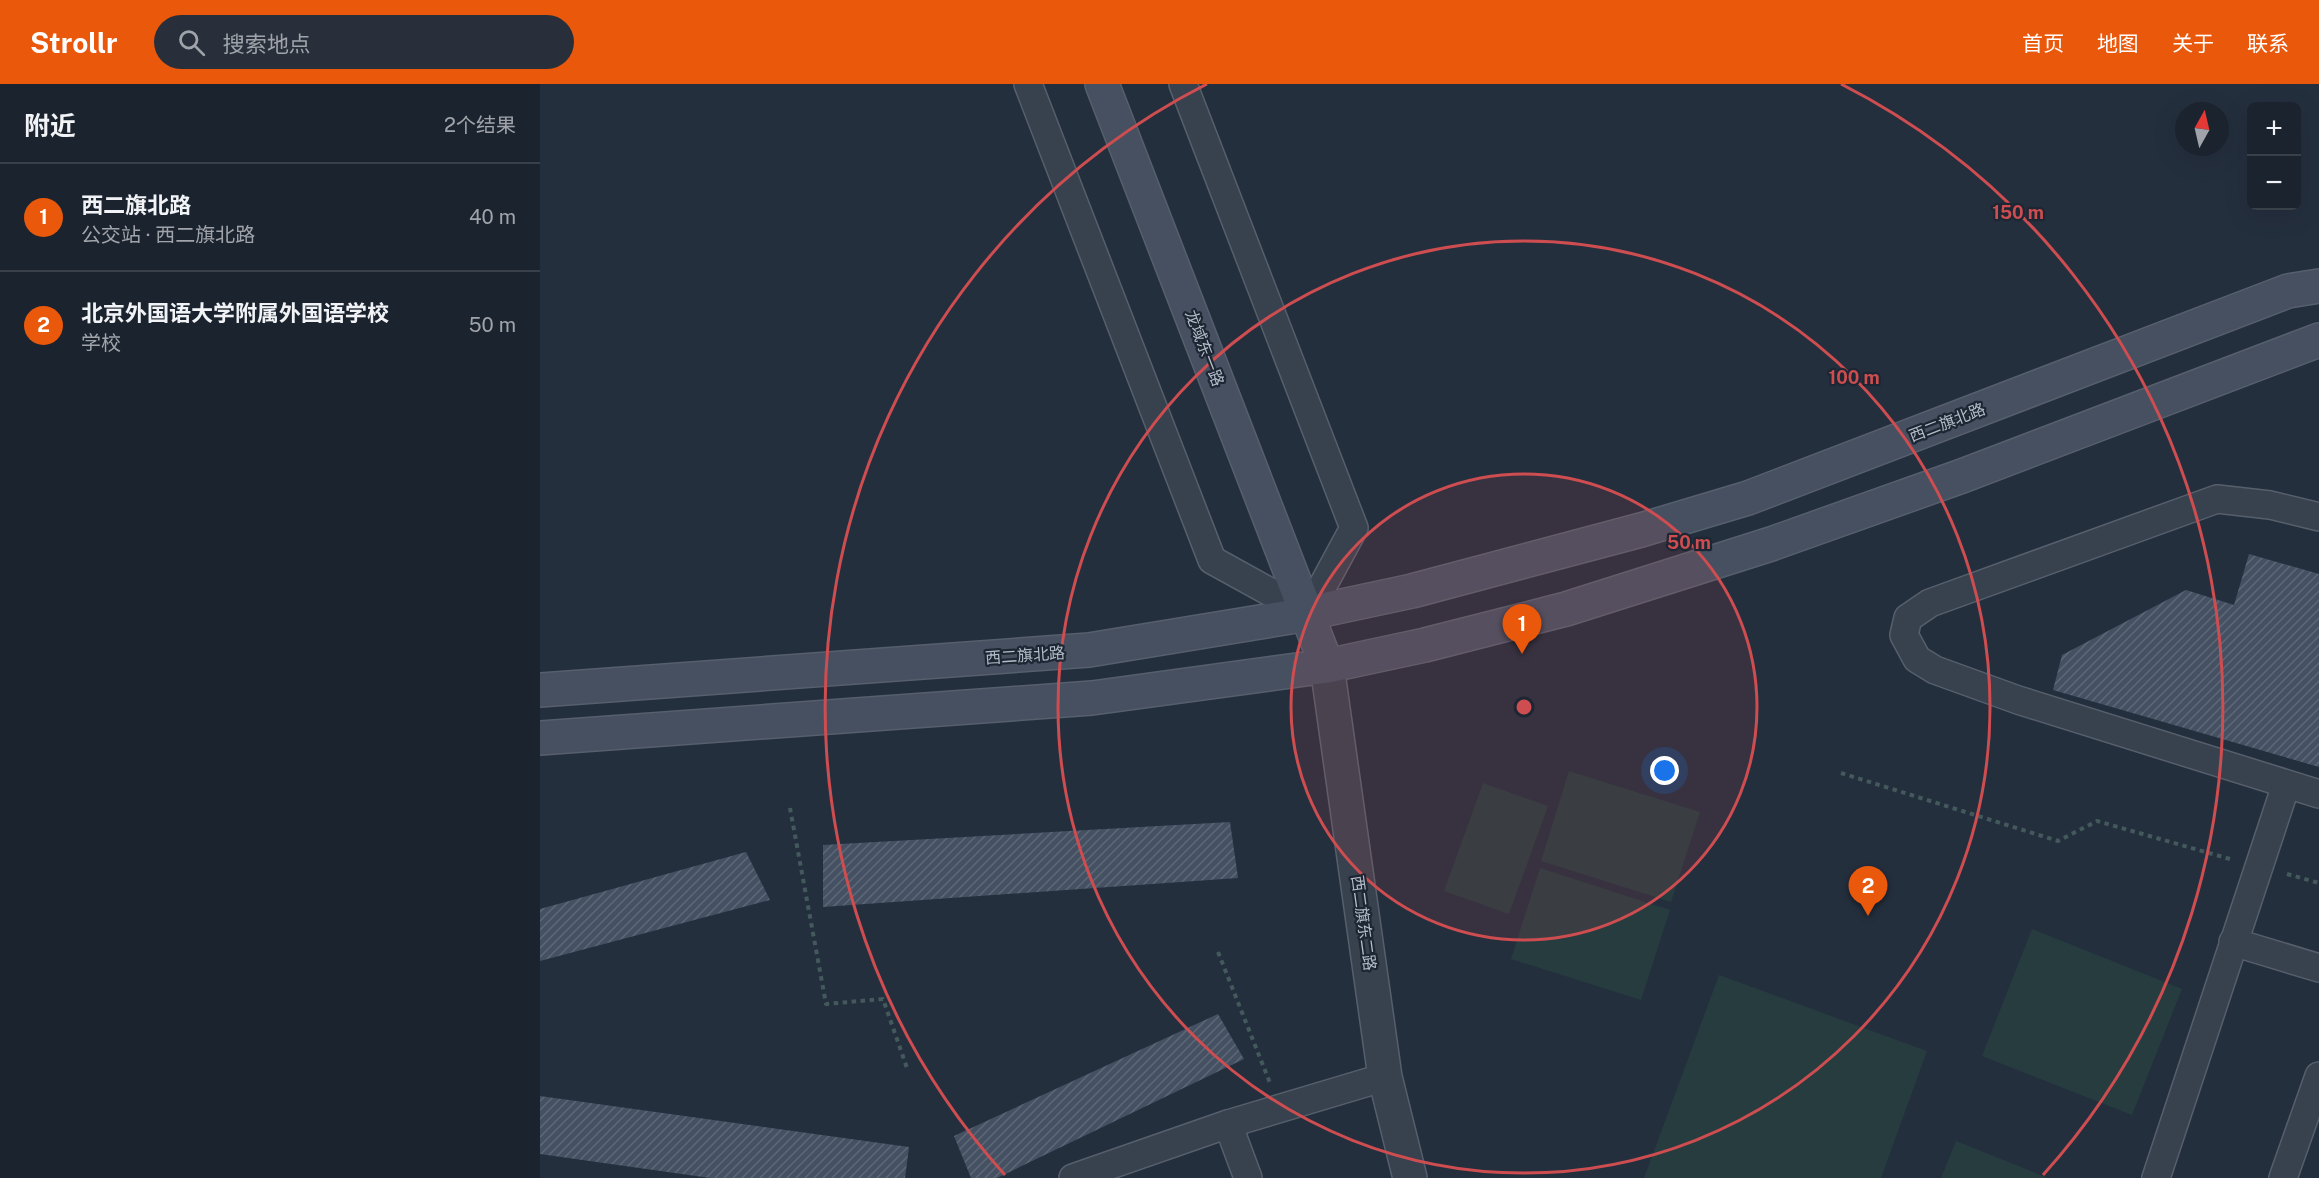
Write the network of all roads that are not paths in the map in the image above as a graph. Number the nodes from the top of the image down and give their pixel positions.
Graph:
1 (1028, 84) edge
2 (1102, 84) edge
3 (1183, 84) edge
4 (2319, 286) edge
5 (2319, 340) edge
6 (2319, 517) edge
7 (1308, 613) junction
8 (1328, 666) junction
9 (540, 690) edge
10 (540, 738) edge
11 (2286, 785) junction
12 (2319, 794) edge
13 (2233, 942) junction
14 (2319, 968) edge
15 (2319, 1076) edge
16 (1385, 1077) junction
17 (1228, 1124) junction
18 (1073, 1178) edge
19 (1248, 1178) edge
20 (1410, 1178) edge
21 (2156, 1178) edge
22 (2284, 1178) edge

1 - 7 street
2 - 7 main road, 龙域东一路
3 - 7 street
4 - 7 main road, 西二旗北路
5 - 8 main road
6 - 11 street
7 - 8 main road, 龙域东一路
7 - 9 main road, 西二旗北路
8 - 10 main road
8 - 16 street, 西二旗东二路
11 - 12 street
11 - 13 street
13 - 14 street
13 - 21 street
15 - 22 street
16 - 17 street
16 - 20 street, 西二旗东二路
17 - 18 street
17 - 19 street

